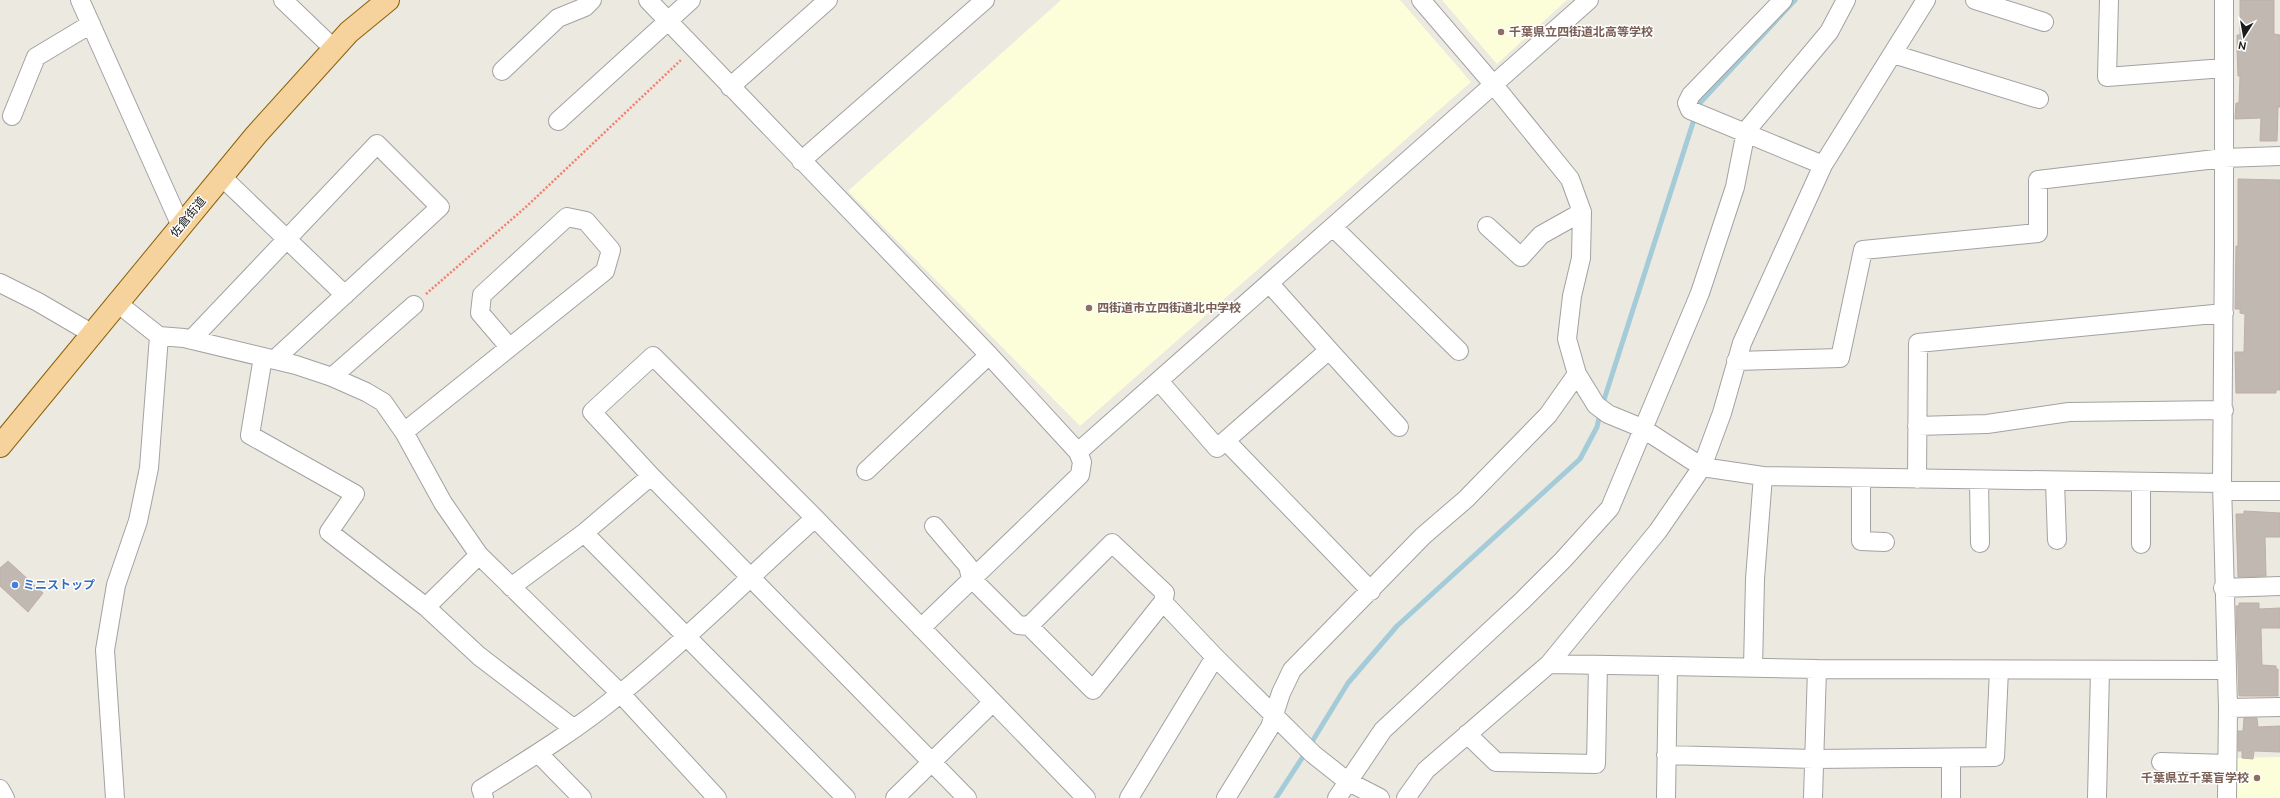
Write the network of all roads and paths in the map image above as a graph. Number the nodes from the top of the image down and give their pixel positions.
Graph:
1 (80, 0) edge
2 (283, 0) edge
3 (388, 0) edge
4 (592, 0) edge
5 (648, 0) edge
6 (691, 0) edge
7 (828, 0) edge
8 (1420, 0) edge
9 (1589, 0) edge
10 (1783, 0) edge
11 (1846, 0) edge
12 (1926, 0) edge
13 (1975, 0) edge
14 (2109, 0) edge
15 (2224, 0) edge
16 (982, 1) edge
17 (668, 21) junction
18 (2044, 22) dead end
19 (91, 24) junction
20 (334, 48) junction
21 (693, 48) junction
22 (1892, 54) junction
23 (2224, 68) junction
24 (502, 70) dead end
25 (1493, 84) junction
26 (730, 87) junction
27 (2039, 98) dead end
28 (12, 116) dead end
29 (558, 121) dead end
30 (1746, 131) junction
31 (2280, 156) edge
32 (2224, 158) junction
33 (801, 160) junction
34 (1823, 165) junction
35 (221, 176) junction
36 (1582, 212) junction
37 (181, 226) junction
38 (1487, 226) dead end
39 (1333, 227) junction
40 (288, 239) junction
41 (0, 283) edge
42 (1269, 283) junction
43 (345, 295) junction
44 (116, 302) junction
45 (414, 305) joint
46 (2224, 313) junction
47 (91, 333) junction
48 (159, 336) junction
49 (191, 340) junction
50 (509, 347) junction
51 (1328, 350) junction
52 (1459, 351) dead end
53 (989, 355) junction
54 (268, 359) junction
55 (1736, 361) junction
56 (1577, 374) junction
57 (332, 377) junction
58 (1159, 381) junction
59 (2224, 410) junction
60 (1917, 426) junction
61 (1399, 427) dead end
62 (1642, 428) junction
63 (404, 432) junction
64 (1226, 440) junction
65 (0, 446) edge
66 (1078, 452) junction
67 (1702, 467) junction
68 (866, 471) dead end
69 (651, 476) junction
70 (1763, 476) junction
71 (1861, 478) junction
72 (1917, 479) junction
73 (1979, 480) junction
74 (2055, 481) junction
75 (2141, 482) junction
76 (2222, 487) junction
77 (2280, 490) edge
78 (815, 518) junction
79 (934, 526) dead end
80 (584, 533) junction
81 (2057, 540) dead end
82 (1885, 542) dead end
83 (1980, 543) dead end
84 (2141, 544) dead end
85 (479, 555) junction
86 (749, 576) junction
87 (971, 578) junction
88 (2280, 586) edge
89 (512, 587) junction
90 (2223, 588) junction
91 (1371, 591) junction
92 (1163, 602) junction
93 (426, 607) junction
94 (1028, 626) junction
95 (921, 628) junction
96 (686, 638) junction
97 (1215, 657) junction
98 (1549, 664) junction
99 (1598, 665) junction
100 (1668, 666) junction
101 (1753, 668) junction
102 (1817, 669) junction
103 (1999, 670) junction
104 (2225, 670) junction
105 (2100, 671) junction
106 (620, 694) junction
107 (993, 702) junction
108 (2280, 707) edge
109 (2228, 708) junction
110 (1274, 715) junction
111 (573, 728) junction
112 (1466, 734) junction
113 (538, 753) junction
114 (1666, 755) junction
115 (1951, 758) junction
116 (1814, 759) junction
117 (2161, 762) dead end
118 (933, 763) junction
119 (2227, 764) junction
120 (1347, 781) junction
121 (0, 790) edge
122 (4, 798) edge
123 (115, 798) edge
124 (484, 798) edge
125 (582, 798) edge
126 (717, 798) edge
127 (846, 798) edge
128 (895, 798) edge
129 (967, 798) edge
130 (1086, 798) edge
131 (1129, 798) edge
132 (1226, 798) edge
133 (1337, 798) edge
134 (1380, 798) edge
135 (1406, 798) edge
136 (1666, 798) edge
137 (1813, 798) edge
138 (1951, 798) edge
139 (2097, 798) edge
140 (2227, 798) edge

1 - 19 street
2 - 20 street
3 - 20 main road, 佐倉街道
4 - 24 street
5 - 17 street
6 - 17 street
7 - 26 street
8 - 25 street
9 - 25 street
10 - 30 street
11 - 30 street
12 - 22 street
13 - 18 street
14 - 23 street
15 - 23 street
16 - 33 street
17 - 21 street
17 - 29 street
19 - 28 street
19 - 37 street
20 - 35 main road, 佐倉街道
21 - 26 street
21 - 45 path
22 - 27 street
22 - 34 street
23 - 32 street
25 - 36 street
25 - 39 street
26 - 33 street
30 - 34 street
30 - 62 street
31 - 32 street
32 - 46 street
32 - 55 street
33 - 53 street
34 - 55 street
35 - 37 main road, 佐倉街道
35 - 40 street
36 - 38 street
36 - 56 street
37 - 44 main road, 佐倉街道
39 - 42 street
39 - 52 street
40 - 43 street
40 - 43 street
40 - 49 street
41 - 47 street
42 - 51 street
42 - 58 street
43 - 54 street
44 - 47 main road, 佐倉街道
44 - 48 street
45 - 57 street
46 - 59 street
46 - 60 street
47 - 65 main road, 佐倉街道
48 - 49 street
48 - 123 street
49 - 54 street
50 - 50 street
50 - 63 street
51 - 61 street
51 - 64 street
53 - 66 street
53 - 68 street
54 - 57 street
54 - 93 street
55 - 67 street
56 - 62 street
56 - 91 street
57 - 63 street
58 - 64 street
58 - 66 street
59 - 60 street
59 - 76 street
60 - 72 street
62 - 67 street
62 - 120 street
63 - 85 street
64 - 91 street
66 - 87 street
67 - 70 street
67 - 98 street
69 - 78 street
69 - 80 street
69 - 86 street
70 - 71 street
70 - 101 street
71 - 72 street
71 - 82 street
72 - 73 street
73 - 74 street
73 - 83 street
74 - 75 street
74 - 81 street
75 - 76 street
75 - 84 street
76 - 77 street
76 - 90 street
78 - 86 street
78 - 95 street
79 - 87 street
80 - 89 street
80 - 96 street
85 - 89 street
85 - 93 street
86 - 96 street
86 - 118 street
87 - 94 street
87 - 95 street
88 - 90 street
89 - 106 street
90 - 104 street
91 - 110 street
92 - 94 street
92 - 94 street
92 - 97 street
93 - 111 street
95 - 107 street
96 - 106 street
96 - 127 street
97 - 110 street
97 - 131 street
98 - 99 street
98 - 112 street
99 - 100 street
99 - 112 street
100 - 101 street
100 - 114 street
101 - 102 street
102 - 103 street
102 - 116 street
103 - 105 street
103 - 115 street
104 - 105 street
104 - 109 street
105 - 139 street
106 - 111 street
106 - 126 street
107 - 118 street
107 - 130 street
108 - 109 street
109 - 119 street
110 - 120 street
110 - 132 street
111 - 113 street
112 - 135 street
113 - 124 street
113 - 125 street
114 - 116 street
114 - 136 street
115 - 116 street
115 - 138 street
116 - 137 street
117 - 119 street
118 - 128 street
118 - 129 street
119 - 140 street
120 - 133 street
120 - 134 street
121 - 122 street

